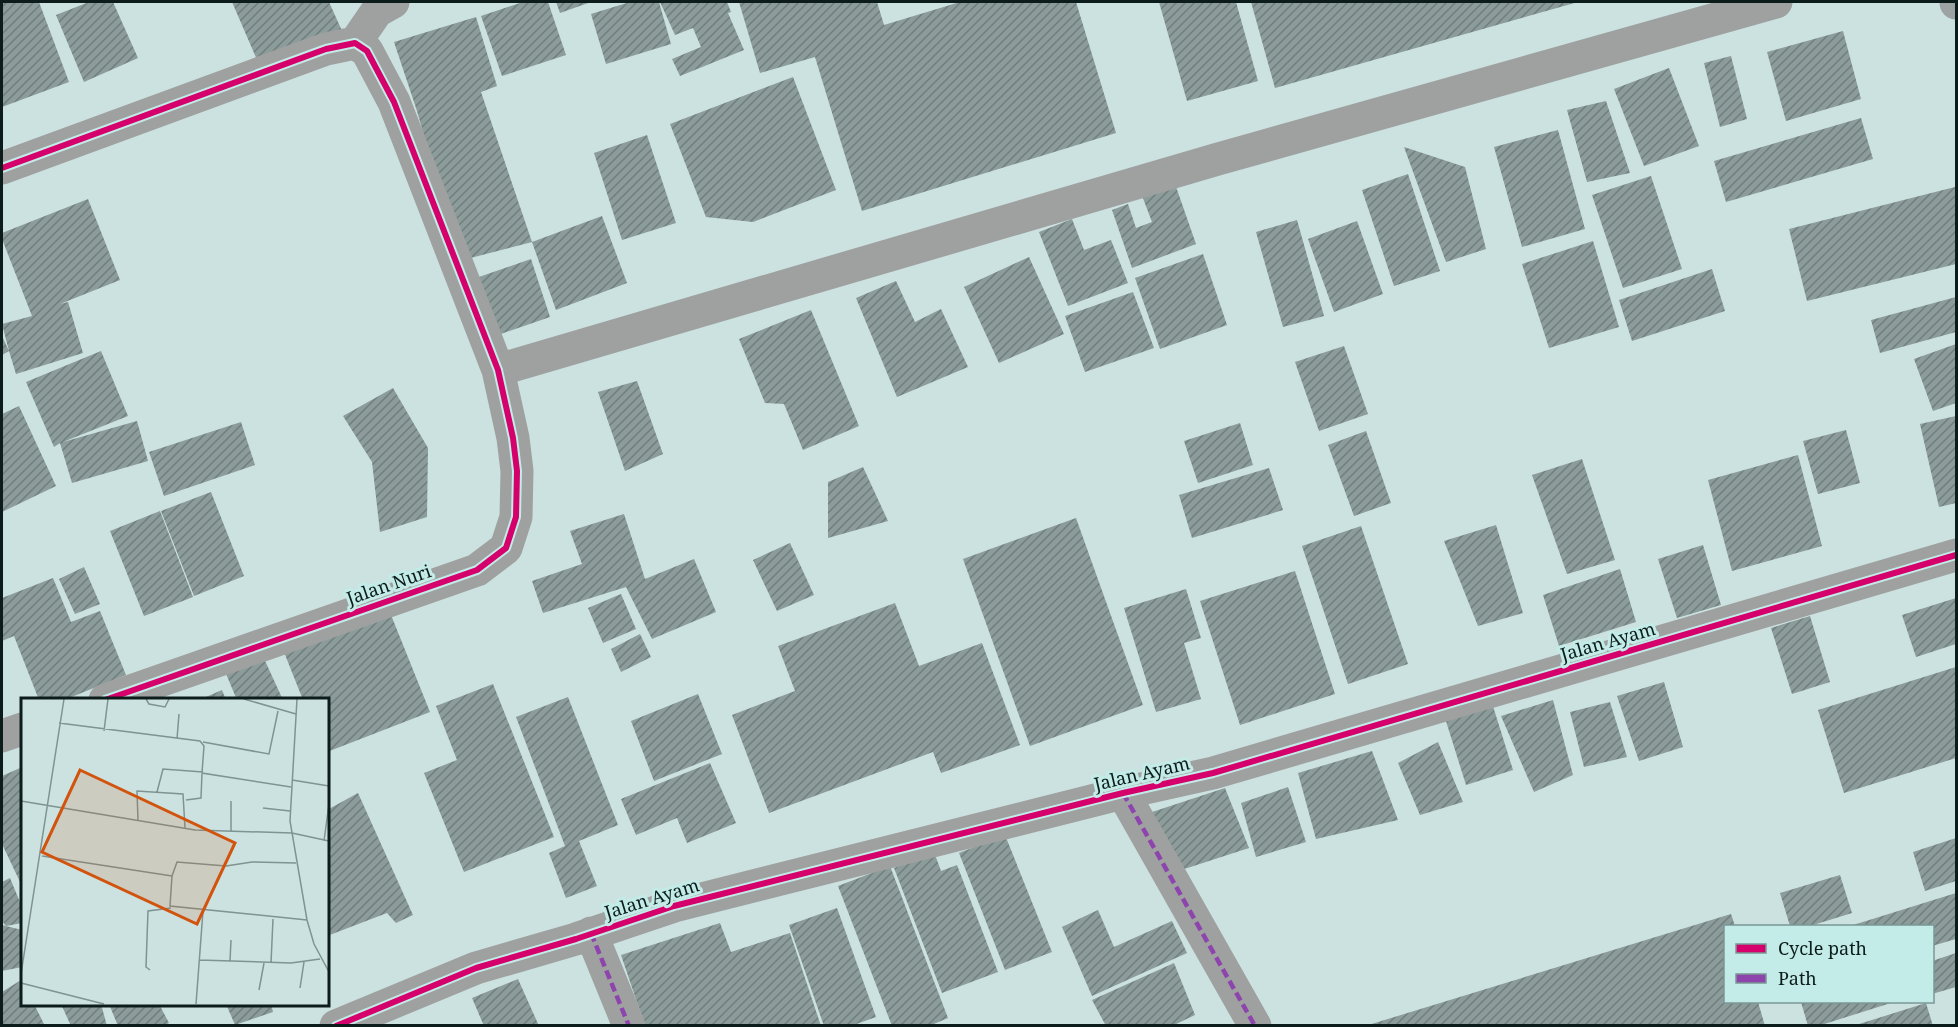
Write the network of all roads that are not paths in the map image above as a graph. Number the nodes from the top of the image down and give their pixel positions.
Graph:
1 (393, 2) edge
2 (1776, 2) edge
3 (356, 43) junction
4 (2, 168) edge
5 (498, 370) junction
6 (1956, 555) edge
7 (111, 698) edge
8 (21, 729) edge
9 (2, 736) edge
10 (1123, 793) junction
11 (591, 933) junction
12 (336, 1026) edge
13 (629, 1026) edge
14 (1255, 1026) edge

1 - 3 street
2 - 5 street
3 - 4 street
3 - 5 street, Jalan Nuri
5 - 7 street, Jalan Nuri
6 - 10 street, Jalan Ayam
8 - 9 street
10 - 11 street, Jalan Ayam
10 - 14 street
11 - 12 street, Jalan Ayam
11 - 13 street

